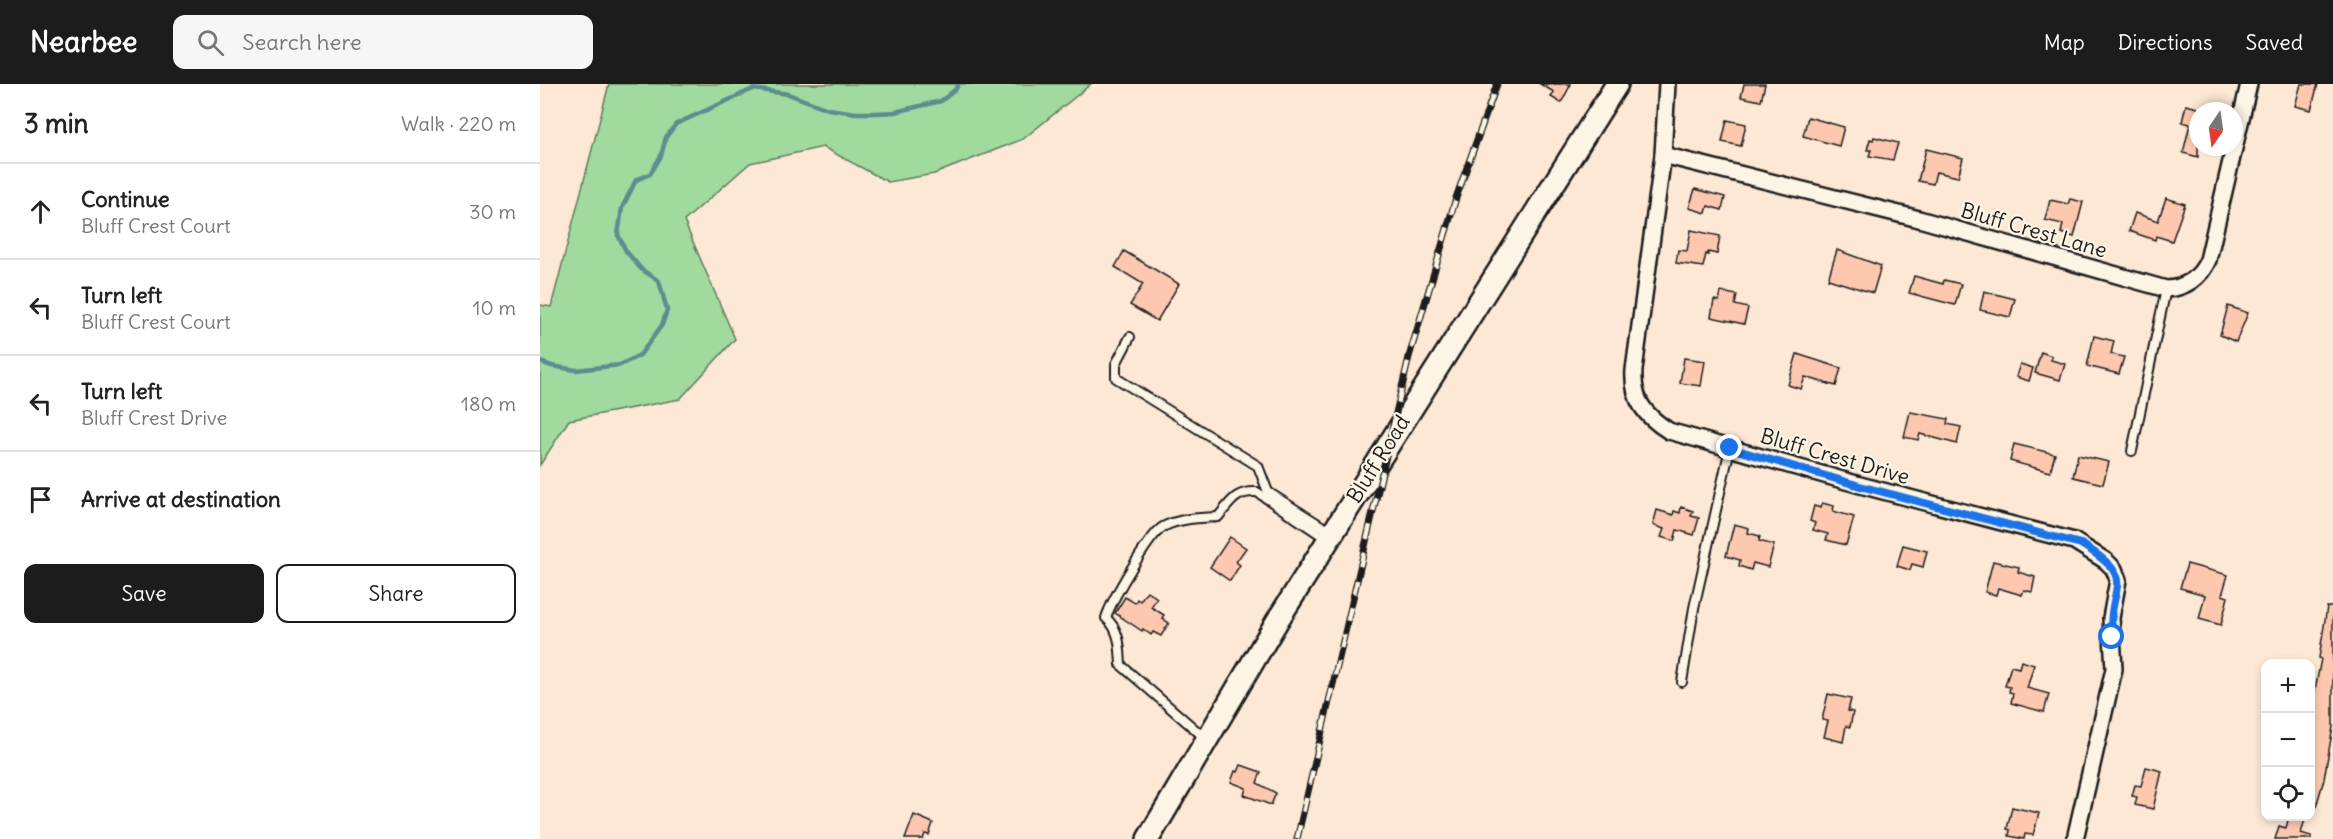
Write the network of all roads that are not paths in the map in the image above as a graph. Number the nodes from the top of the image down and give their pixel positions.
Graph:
1 (1617, 84) edge
2 (1667, 84) edge
3 (2249, 84) edge
4 (1663, 155) junction
5 (2166, 289) junction
6 (1130, 337) dead end
7 (1730, 448) junction
8 (2132, 452) dead end
9 (1330, 536) junction
10 (1682, 682) dead end
11 (1206, 739) junction
12 (1148, 839) edge
13 (2075, 839) edge

1 - 9 main road, Bluff Road
2 - 4 street, Bluff Crest Drive
3 - 5 street
4 - 5 street, Bluff Crest Lane
4 - 7 street, Bluff Crest Drive
5 - 8 lane
6 - 9 lane
7 - 10 lane
7 - 13 street, Bluff Crest Drive
9 - 11 main road, Bluff Road
9 - 11 lane
11 - 12 main road, Bluff Road

